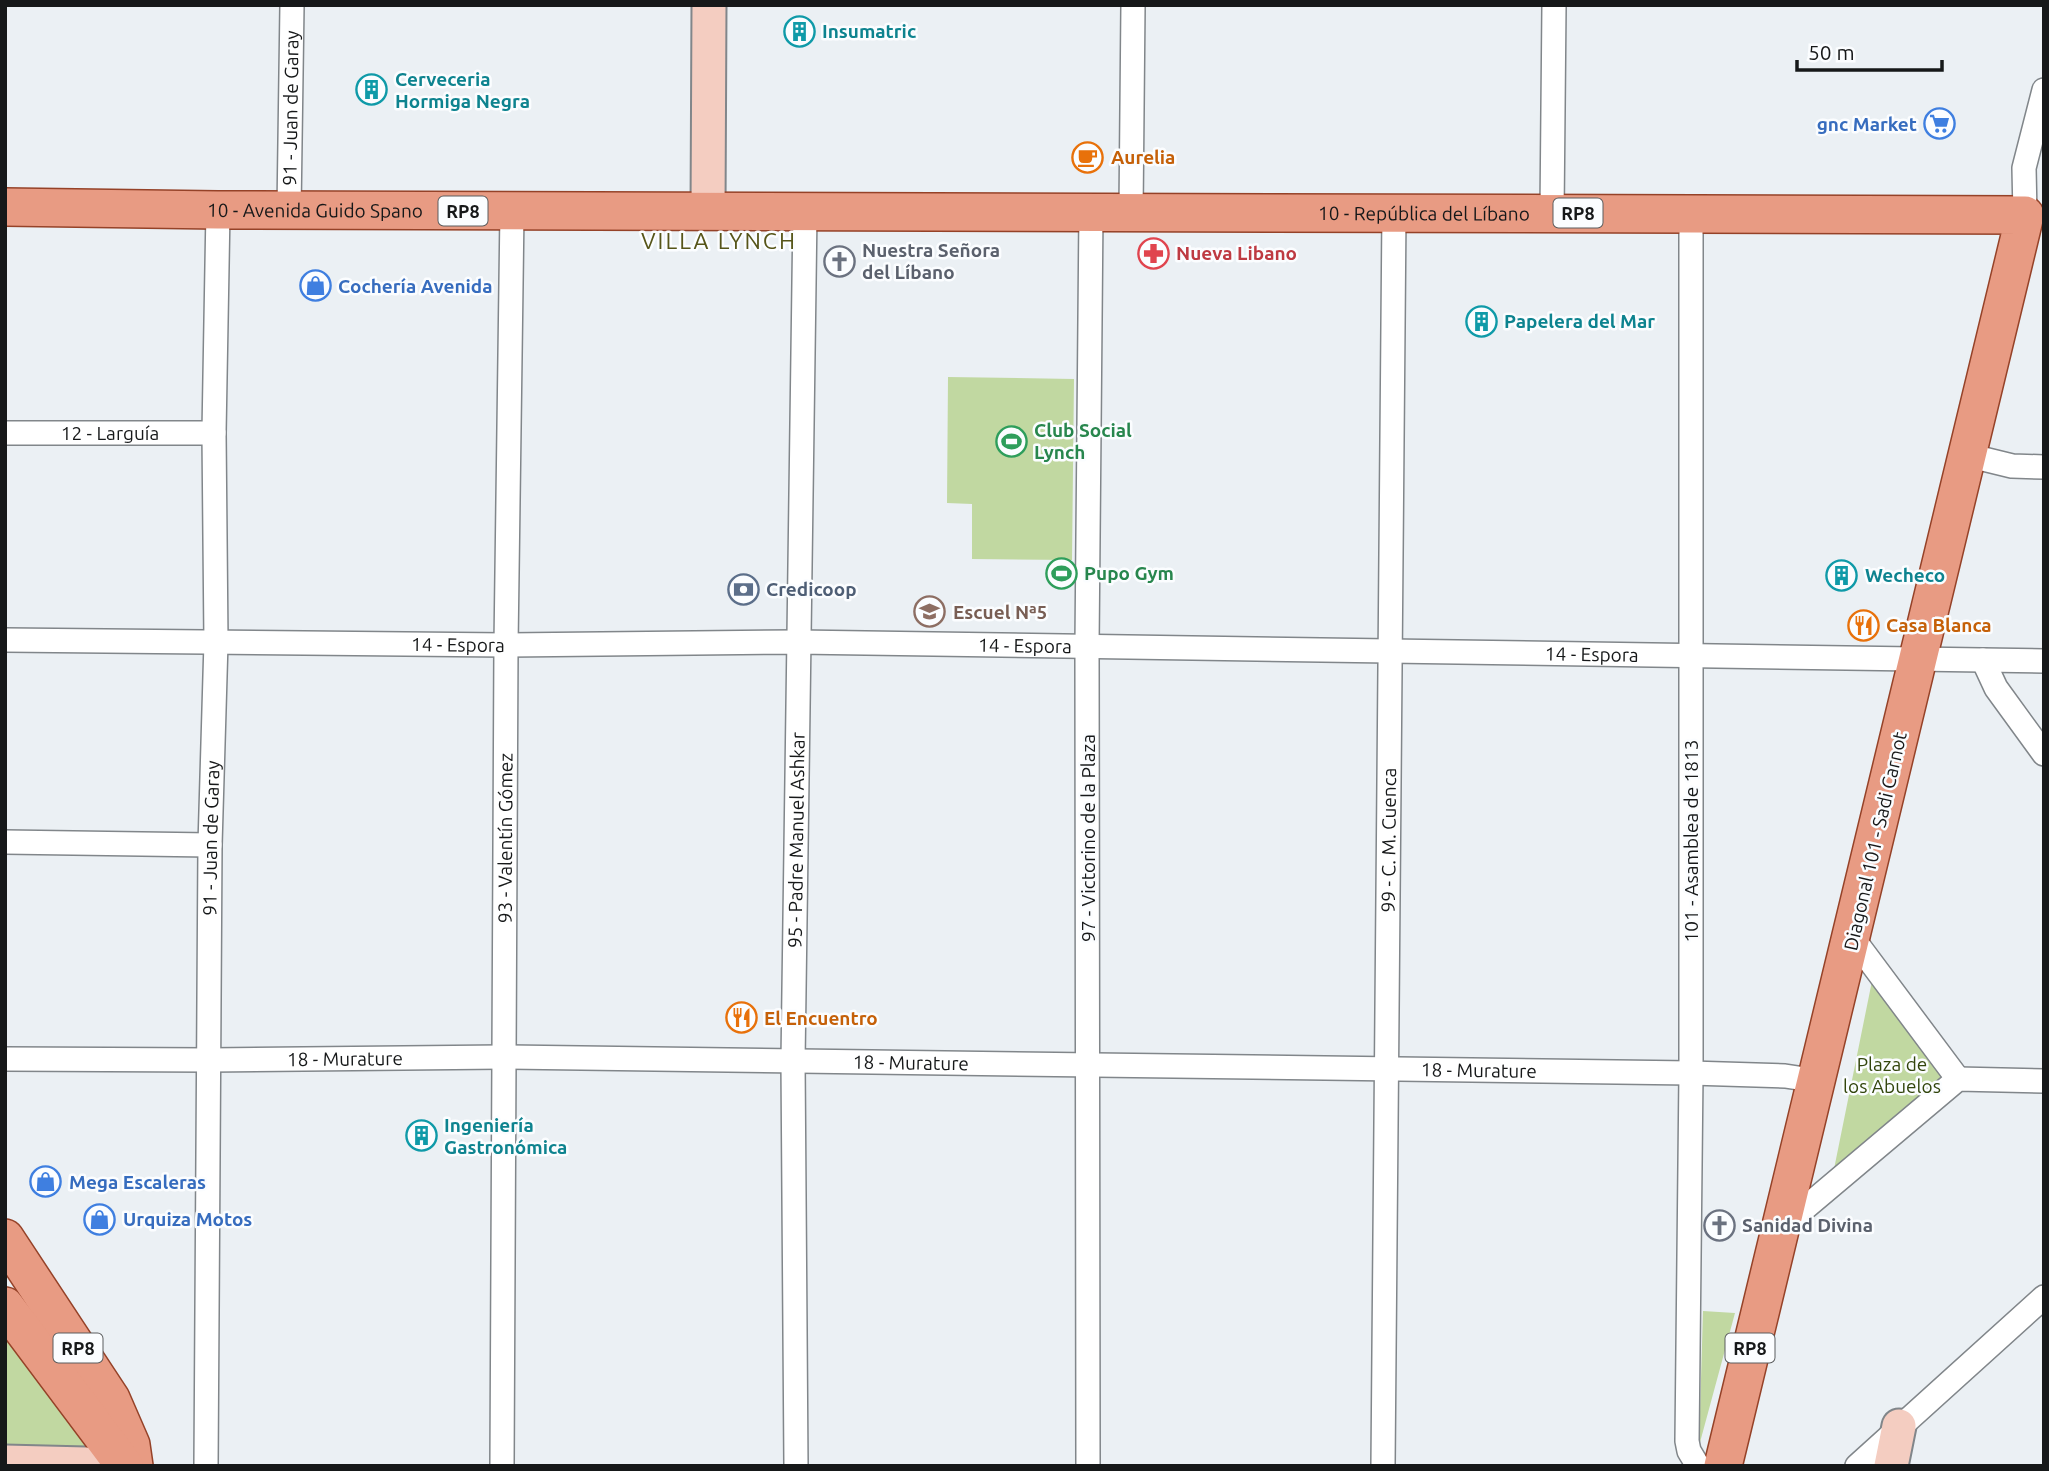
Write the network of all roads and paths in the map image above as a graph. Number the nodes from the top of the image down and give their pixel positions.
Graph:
1 (292, 5) edge
2 (709, 5) edge
3 (1133, 5) edge
4 (1554, 5) edge
5 (2044, 90) edge
6 (2038, 206) edge
7 (5, 207) edge
8 (218, 210) junction
9 (289, 210) junction
10 (512, 211) junction
11 (708, 211) junction
12 (1091, 211) junction
13 (1131, 211) junction
14 (806, 212) junction
15 (1394, 212) junction
16 (1552, 213) junction
17 (1691, 214) junction
18 (5, 433) edge
19 (214, 433) junction
20 (1967, 455) junction
21 (2044, 467) edge
22 (5, 640) edge
23 (216, 642) junction
24 (798, 642) junction
25 (506, 645) junction
26 (1087, 645) junction
27 (1390, 651) junction
28 (1691, 657) junction
29 (1918, 659) junction
30 (1983, 660) junction
31 (2044, 661) edge
32 (2044, 754) edge
33 (5, 842) edge
34 (210, 845) junction
35 (1853, 937) junction
36 (503, 1057) junction
37 (5, 1059) edge
38 (210, 1060) junction
39 (793, 1061) junction
40 (1088, 1067) junction
41 (1388, 1070) junction
42 (1691, 1073) junction
43 (1958, 1079) junction
44 (1818, 1081) junction
45 (2044, 1082) edge
46 (1779, 1230) junction
47 (5, 1237) edge
48 (2044, 1297) edge
49 (5, 1306) edge
50 (5, 1318) edge
51 (1899, 1426) junction
52 (5, 1462) edge
53 (92, 1466) edge
54 (122, 1466) edge
55 (134, 1466) edge
56 (206, 1466) edge
57 (502, 1466) edge
58 (796, 1466) edge
59 (1088, 1466) edge
60 (1383, 1466) edge
61 (1698, 1466) edge
62 (1723, 1466) edge
63 (1857, 1466) edge
64 (1891, 1466) edge

1 - 9 street, 91 - Juan de Garay
2 - 11 street
3 - 13 street
4 - 16 street
5 - 6 street, Diagonal 101 - Sadi Carnot
6 - 17 main road, 10 - República del Líbano / RP8
6 - 20 main road, Diagonal 101 - Sadi Carnot / RP8
7 - 8 main road, 10 - Avenida Guido Spano / RP8
8 - 9 main road, 10 - Avenida Guido Spano / RP8
8 - 19 street, 91 - Juan de Garay
9 - 10 main road, 10 - Avenida Guido Spano / RP8
10 - 11 main road, 10 - Avenida Guido Spano / RP8
10 - 25 street, 93 - Valentín Gómez
11 - 14 main road, RP8
12 - 13 main road, 10 - República del Líbano / RP8
12 - 14 main road, 10 - República del Líbano / RP8
12 - 26 street, 97 - Victorino de la Plaza
13 - 15 main road, 10 - República del Líbano / RP8
14 - 24 street, 95 - Padre Manuel Ashkar
15 - 16 main road, 10 - República del Líbano / RP8
15 - 27 street, 99 - C. M. Cuenca
16 - 17 main road, 10 - República del Líbano / RP8
17 - 28 street, 101 - Asamblea de 1813
18 - 19 street, 12 - Larguía
19 - 23 street, 91 - Juan de Garay
20 - 21 street
20 - 29 main road, Diagonal 101 - Sadi Carnot / RP8
22 - 23 street, 14 - Espora
23 - 25 street, 14 - Espora
23 - 34 street, 91 - Juan de Garay
24 - 25 street, 14 - Espora
24 - 26 street, 14 - Espora
24 - 39 street, 95 - Padre Manuel Ashkar
25 - 36 street, 93 - Valentín Gómez
26 - 27 street, 14 - Espora
26 - 40 street, 97 - Victorino de la Plaza
27 - 28 street, 14 - Espora
27 - 41 street, 99 - C. M. Cuenca
28 - 29 street, 14 - Espora
28 - 42 street, 101 - Asamblea de 1813
29 - 30 street, 14 - Espora
29 - 35 main road, Diagonal 101 - Sadi Carnot / RP8
30 - 31 street, 14 - Espora
30 - 32 street
33 - 34 street
34 - 38 street, 91 - Juan de Garay
35 - 43 street
35 - 44 main road, Diagonal 101 - Sadi Carnot / RP8
36 - 38 street, 18 - Murature
36 - 39 street, 18 - Murature
36 - 57 street, 93 - Valentín Gómez
37 - 38 street, 18 - Murature
38 - 56 street, 91 - Juan de Garay
39 - 40 street, 18 - Murature
39 - 58 street, 95 - Padre Manuel Ashkar
40 - 41 street, 18 - Murature
40 - 59 street, 97 - Victorino de la Plaza
41 - 42 street, 18 - Murature
41 - 60 street, 99 - C. M. Cuenca
42 - 44 street, 18 - Murature
42 - 61 street, 101 - Asamblea de 1813
43 - 45 street
43 - 46 street
44 - 46 main road, Diagonal 101 - Sadi Carnot / RP8
46 - 62 main road, Diagonal 101 - Sadi Carnot / RP8
47 - 55 main road, RP8
48 - 51 street
49 - 54 main road
50 - 54 main road, RP8
51 - 63 street
51 - 64 street
52 - 53 street

